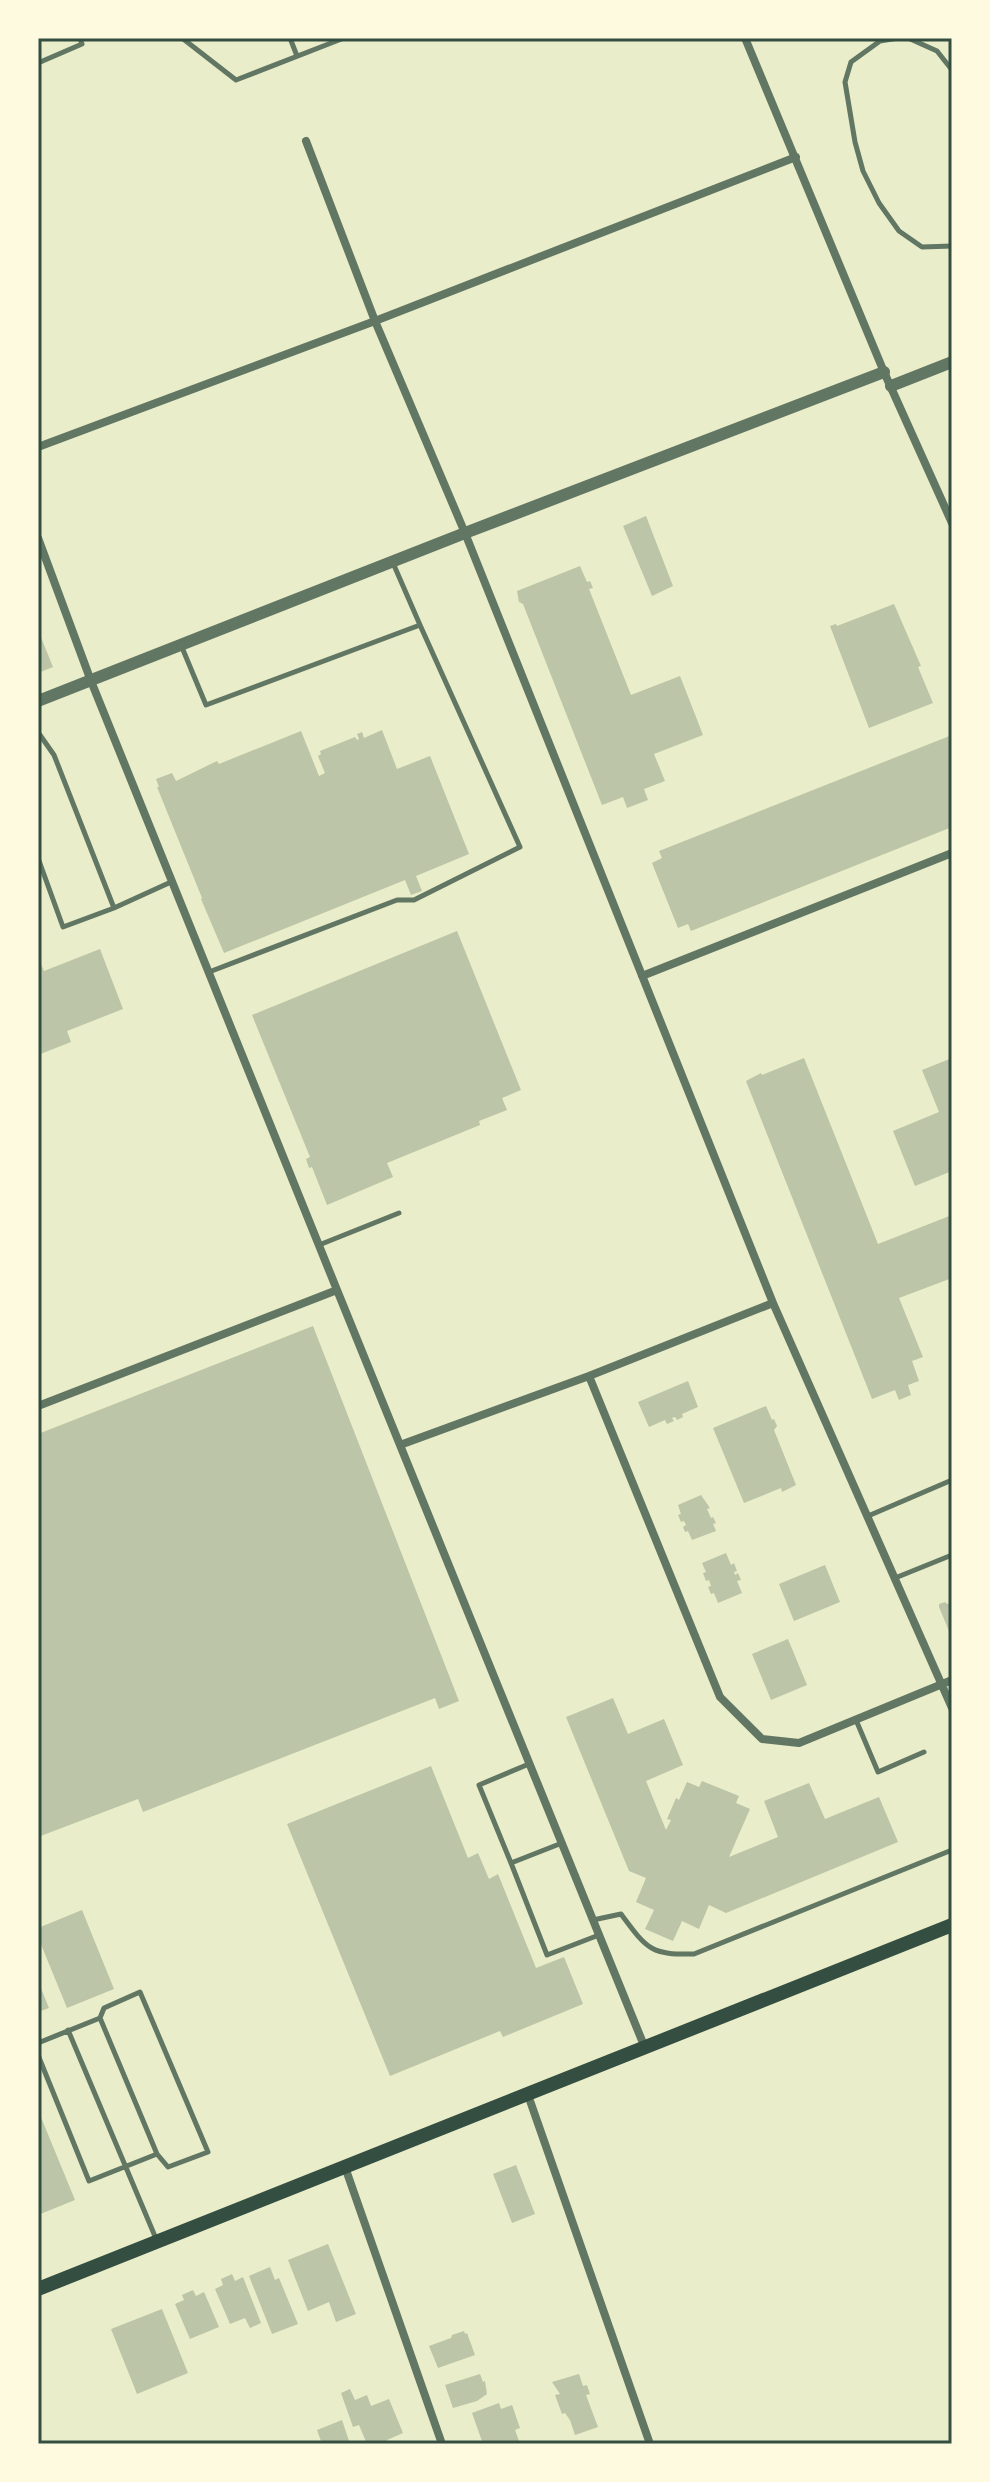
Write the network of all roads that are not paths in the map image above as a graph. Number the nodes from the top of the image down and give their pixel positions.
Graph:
1 (80, 38) edge
2 (182, 38) edge
3 (290, 38) edge
4 (344, 38) edge
5 (745, 38) edge
6 (898, 38) edge
7 (908, 38) edge
8 (297, 56) junction
9 (38, 63) edge
10 (952, 70) edge
11 (306, 141) dead end
12 (796, 157) junction
13 (952, 246) edge
14 (375, 321) junction
15 (952, 362) edge
16 (884, 372) junction
17 (891, 386) junction
18 (38, 447) edge
19 (952, 523) edge
20 (465, 533) junction
21 (38, 538) edge
22 (393, 562) junction
23 (420, 625) junction
24 (181, 645) junction
25 (91, 681) junction
26 (38, 701) edge
27 (38, 736) edge
28 (952, 853) edge
29 (38, 858) edge
30 (172, 881) junction
31 (114, 908) junction
32 (209, 972) junction
33 (642, 976) junction
34 (399, 1213) dead end
35 (318, 1245) junction
36 (337, 1290) junction
37 (773, 1303) junction
38 (589, 1376) junction
39 (38, 1406) edge
40 (400, 1445) junction
41 (952, 1480) edge
42 (867, 1516) junction
43 (952, 1555) edge
44 (894, 1578) junction
45 (952, 1680) edge
46 (941, 1685) junction
47 (952, 1708) edge
48 (856, 1719) junction
49 (924, 1752) dead end
50 (530, 1764) junction
51 (562, 1843) junction
52 (952, 1850) edge
53 (511, 1863) junction
54 (593, 1920) junction
55 (952, 1925) edge
56 (599, 1935) junction
57 (100, 2018) junction
58 (68, 2030) junction
59 (38, 2043) edge
60 (645, 2049) junction
61 (38, 2055) edge
62 (528, 2095) junction
63 (157, 2154) junction
64 (126, 2167) junction
65 (345, 2167) junction
66 (157, 2242) junction
67 (38, 2289) edge
68 (442, 2444) edge
69 (650, 2444) edge

1 - 9 lane
2 - 8 lane
3 - 8 lane
4 - 8 lane
5 - 12 street
6 - 13 lane
7 - 10 lane
11 - 14 street
12 - 14 street
12 - 16 street
14 - 18 street
14 - 20 street
15 - 17 street
16 - 17 street
16 - 20 street
17 - 19 street
20 - 22 street
20 - 33 street
21 - 25 street
22 - 23 lane
22 - 24 street
23 - 24 lane
23 - 32 lane
24 - 25 street
25 - 26 street
25 - 30 street
27 - 31 lane
28 - 33 street
29 - 31 lane
30 - 31 lane
30 - 32 street
32 - 35 street
33 - 37 street
34 - 35 lane
35 - 36 street
36 - 39 street
36 - 40 street
37 - 38 street
37 - 42 street
38 - 40 street
38 - 48 street
40 - 50 street
41 - 42 lane
42 - 44 street
43 - 44 lane
44 - 46 street
45 - 46 street
46 - 47 street
46 - 48 street
48 - 49 lane
50 - 51 street
50 - 53 lane
51 - 53 lane
51 - 54 street
52 - 54 lane
53 - 56 lane
54 - 56 street
55 - 60 main road
56 - 60 street
57 - 58 lane
57 - 63 lane
57 - 63 lane
58 - 59 lane
58 - 64 lane
60 - 62 main road
61 - 64 lane
62 - 65 main road
62 - 69 street
63 - 64 lane
64 - 66 lane
65 - 66 main road
65 - 68 street
66 - 67 main road

